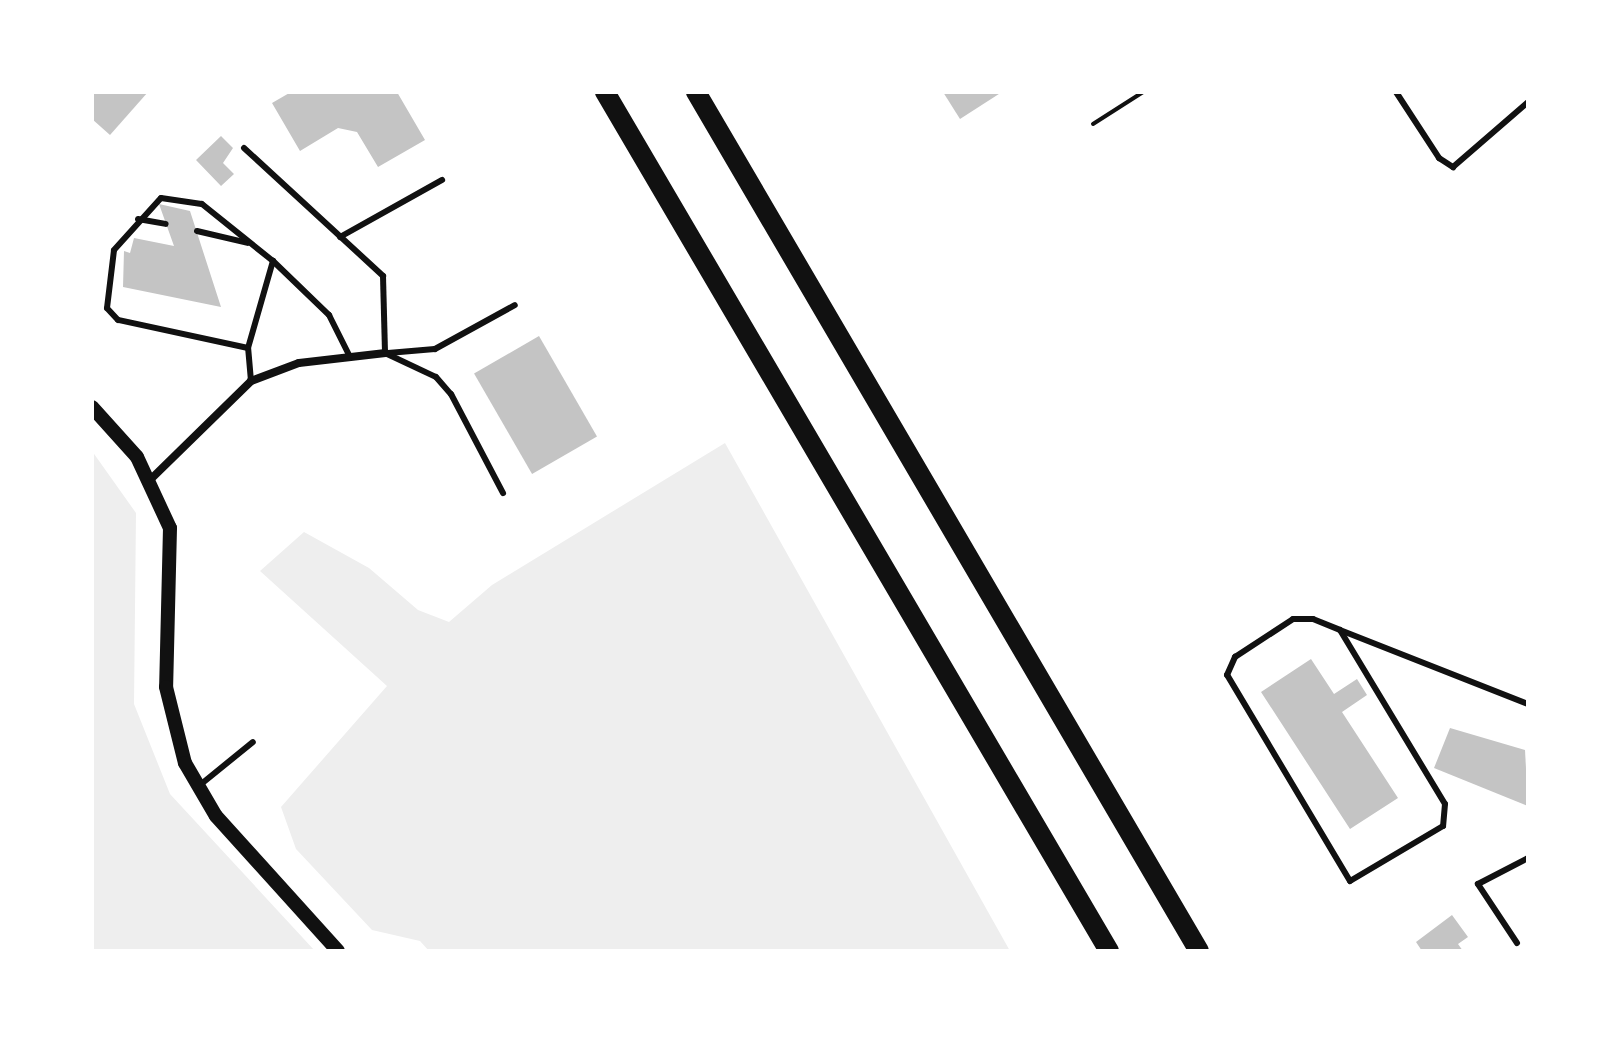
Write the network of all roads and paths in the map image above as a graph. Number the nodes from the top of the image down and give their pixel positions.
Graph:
1 (605, 92) edge
2 (696, 92) edge
3 (1143, 92) edge
4 (1396, 92) edge
5 (1528, 102) edge
6 (1093, 124) dead end
7 (244, 148) dead end
8 (442, 180) dead end
9 (138, 219) junction
10 (166, 224) dead end
11 (197, 231) dead end
12 (340, 237) junction
13 (251, 244) junction
14 (273, 261) junction
15 (515, 305) dead end
16 (248, 348) junction
17 (385, 353) junction
18 (350, 357) junction
19 (251, 381) junction
20 (92, 407) edge
21 (151, 479) junction
22 (503, 493) dead end
23 (1340, 630) junction
24 (1528, 704) edge
25 (253, 742) dead end
26 (197, 787) junction
27 (1528, 858) edge
28 (1079, 900) junction
29 (1517, 943) dead end
30 (338, 951) edge
31 (1095, 951) edge
32 (1109, 951) edge
33 (1199, 951) edge

1 - 28 highway
2 - 33 highway
3 - 6 path
4 - 5 lane
7 - 12 lane
8 - 12 lane
9 - 10 lane
9 - 13 lane
9 - 16 lane
11 - 13 lane
12 - 17 lane
13 - 14 lane
14 - 16 lane
14 - 18 lane
15 - 17 lane
16 - 19 lane
17 - 18 street
17 - 22 lane
18 - 19 street
19 - 21 street
20 - 21 street
21 - 26 street
23 - 23 lane
23 - 24 lane
25 - 26 lane
26 - 30 street
27 - 29 lane
28 - 31 highway
28 - 32 highway

